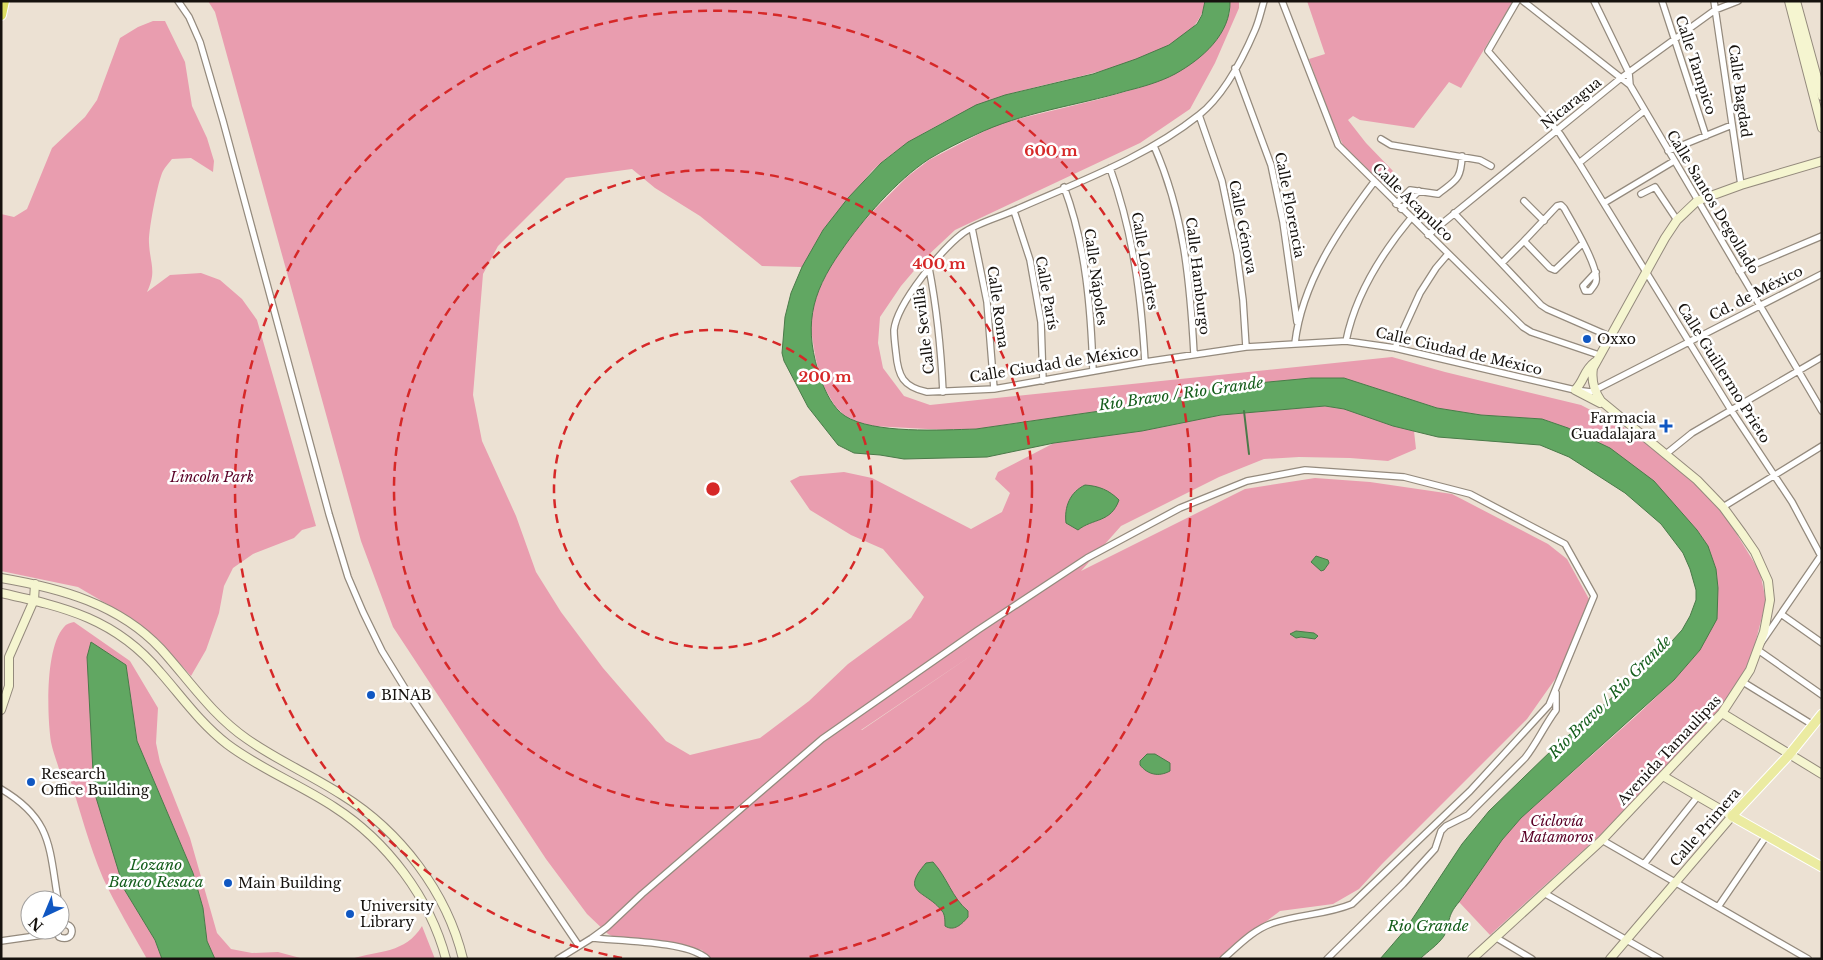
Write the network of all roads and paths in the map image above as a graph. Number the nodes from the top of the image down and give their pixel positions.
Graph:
1 (178, 1) edge
2 (1264, 1) edge
3 (1282, 1) edge
4 (1517, 1) edge
5 (1523, 1) edge
6 (1594, 1) edge
7 (1662, 1) edge
8 (1714, 1) edge
9 (1738, 1) edge
10 (1789, 1) edge
11 (1796, 1) edge
12 (2, 2) edge
13 (1715, 10) junction
14 (1, 15) edge
15 (1674, 39) junction
16 (1235, 68) junction
17 (1629, 73) junction
18 (1621, 78) junction
19 (1630, 85) junction
20 (1820, 87) junction
21 (1811, 90) junction
22 (1822, 96) edge
23 (1644, 111) junction
24 (1198, 115) junction
25 (1732, 126) junction
26 (1822, 128) edge
27 (1557, 130) junction
28 (1706, 136) junction
29 (1381, 139) dead end
30 (1154, 146) junction
31 (1668, 151) junction
32 (1462, 156) junction
33 (1674, 161) junction
34 (1822, 161) edge
35 (1579, 162) junction
36 (1491, 166) dead end
37 (1110, 168) junction
38 (1374, 182) junction
39 (1741, 185) junction
40 (1064, 187) junction
41 (1419, 191) junction
42 (1641, 194) dead end
43 (1524, 201) dead end
44 (1696, 201) junction
45 (1604, 203) junction
46 (1396, 204) junction
47 (1401, 209) junction
48 (1014, 211) junction
49 (1454, 213) junction
50 (1411, 218) junction
51 (1544, 220) junction
52 (1677, 220) junction
53 (972, 228) junction
54 (1428, 234) junction
55 (1822, 236) edge
56 (1524, 241) junction
57 (1583, 243) junction
58 (1448, 254) junction
59 (1502, 263) junction
60 (928, 268) junction
61 (1646, 270) junction
62 (1739, 271) junction
63 (1596, 272) dead end
64 (1822, 274) edge
65 (1759, 306) junction
66 (1297, 322) junction
67 (1609, 336) junction
68 (1346, 341) junction
69 (1690, 341) junction
70 (1295, 343) junction
71 (1246, 347) junction
72 (1395, 348) junction
73 (1194, 354) junction
74 (1822, 357) edge
75 (1597, 358) junction
76 (1145, 362) junction
77 (1093, 371) junction
78 (1797, 371) junction
79 (1043, 381) junction
80 (994, 389) junction
81 (1575, 390) junction
82 (1595, 391) junction
83 (943, 392) junction
84 (1607, 406) junction
85 (1731, 410) junction
86 (1822, 411) edge
87 (1822, 446) edge
88 (1666, 454) junction
89 (1773, 476) junction
90 (1723, 507) junction
91 (1821, 556) edge
92 (1, 578) edge
93 (35, 584) junction
94 (1, 594) edge
95 (34, 600) junction
96 (1782, 614) junction
97 (1822, 644) edge
98 (1760, 647) junction
99 (177, 669) junction
100 (166, 678) junction
101 (1743, 682) junction
102 (1555, 692) junction
103 (1822, 696) edge
104 (1, 710) edge
105 (1722, 713) junction
106 (1822, 714) edge
107 (1813, 725) junction
108 (1789, 755) junction
109 (1822, 774) edge
110 (1663, 776) junction
111 (1, 789) edge
112 (1698, 796) junction
113 (1732, 816) junction
114 (1768, 836) junction
115 (1602, 840) junction
116 (1644, 864) junction
117 (1822, 867) edge
118 (1674, 882) junction
119 (56, 890) edge
120 (1544, 893) junction
121 (1718, 907) junction
122 (1495, 937) junction
123 (20, 938) edge
124 (592, 938) junction
125 (1627, 940) junction
126 (1, 941) edge
127 (578, 946) junction
128 (446, 959) edge
129 (463, 959) edge
130 (558, 959) edge
131 (708, 959) edge
132 (1223, 959) edge
133 (1328, 959) edge
134 (1472, 959) edge
135 (1532, 959) edge
136 (1610, 959) edge
137 (1660, 959) edge
138 (1808, 959) edge

1 - 127 street
2 - 16 street, Calle Ciudad de México
3 - 38 street, Calle Acapulco
4 - 27 street, Calle Guillermo Prieto
5 - 18 street
6 - 17 street, Calle Santos Degollado
7 - 15 street, Calle Tampico
8 - 13 street, Calle Bagdad
9 - 13 street, Nicaragua
10 - 21 main road
11 - 20 main road
12 - 14 highway
13 - 15 street, Nicaragua
13 - 25 street, Calle Bagdad
15 - 17 street, Nicaragua
15 - 28 street, Calle Tampico
16 - 24 street, Calle Ciudad de México
16 - 66 street, Calle Florencia
17 - 18 street, Nicaragua
17 - 19 street, Calle Santos Degollado
18 - 19 street
18 - 27 street, Nicaragua
19 - 23 street, Calle Santos Degollado
20 - 21 main road
20 - 22 main road
21 - 26 main road
23 - 31 street, Calle Santos Degollado
23 - 35 street
24 - 30 street, Calle Ciudad de México
24 - 71 street, Calle Génova
25 - 28 street
25 - 39 street, Calle Bagdad
27 - 35 street, Calle Guillermo Prieto
27 - 49 street, Nicaragua
28 - 31 street
29 - 32 street
30 - 37 street, Calle Ciudad de México
30 - 73 street, Calle Hamburgo
31 - 33 street, Calle Santos Degollado
32 - 36 street
32 - 41 street
33 - 44 street, Calle Santos Degollado
33 - 45 street
34 - 39 main road
35 - 45 street, Calle Guillermo Prieto
37 - 40 street, Calle Ciudad de México
37 - 76 street, Calle Londres
38 - 46 street, Calle Acapulco
38 - 66 street
39 - 44 main road
40 - 48 street, Calle Ciudad de México
40 - 77 street, Calle Nápoles
41 - 46 street
41 - 47 street
42 - 52 street
43 - 51 street
44 - 52 main road
44 - 62 street, Calle Santos Degollado
45 - 61 street, Calle Guillermo Prieto
46 - 47 street, Calle Acapulco
47 - 50 street, Calle Acapulco
48 - 53 street, Calle Ciudad de México
48 - 79 street, Calle París
49 - 54 street, Nicaragua
49 - 59 street
50 - 54 street, Calle Acapulco
50 - 68 street
51 - 56 street
51 - 57 street
52 - 61 main road
53 - 60 street, Calle Ciudad de México
53 - 80 street, Calle Roma
54 - 58 street, Calle Acapulco
55 - 62 street
56 - 57 street
56 - 59 street
57 - 63 street
58 - 72 street
58 - 75 street, Calle Acapulco
59 - 67 street
60 - 83 street, Calle Sevilla
60 - 83 street, Calle Ciudad de México
61 - 67 main road
61 - 69 street, Calle Guillermo Prieto
62 - 65 street, Calle Santos Degollado
64 - 65 street, Cd. de México
65 - 69 street, Cd. de México
65 - 78 street, Calle Santos Degollado
66 - 70 street
67 - 75 main road
68 - 70 street, Calle Ciudad de México
68 - 72 street, Calle Ciudad de México
69 - 82 street, Cd. de México
69 - 85 street, Calle Guillermo Prieto
70 - 71 street, Calle Ciudad de México
71 - 73 street, Calle Ciudad de México
72 - 81 street, Calle Ciudad de México
73 - 76 street, Calle Ciudad de México
74 - 78 street
75 - 81 main road
75 - 82 main road
76 - 77 street, Calle Ciudad de México
77 - 79 street, Calle Ciudad de México
78 - 85 street
78 - 86 street, Calle Santos Degollado
79 - 80 street, Calle Ciudad de México
80 - 83 street, Calle Ciudad de México
81 - 82 street, Calle Ciudad de México
81 - 84 main road
82 - 84 main road, Avenida Tamaulipas
84 - 88 main road, Avenida Tamaulipas
85 - 88 street
85 - 89 street, Calle Guillermo Prieto
87 - 89 street
88 - 90 main road, Avenida Tamaulipas
89 - 90 street
89 - 91 street, Calle Guillermo Prieto
90 - 98 main road, Avenida Tamaulipas
91 - 96 street
92 - 93 main road
93 - 95 main road
93 - 99 main road
94 - 95 main road
95 - 100 main road
95 - 104 main road
96 - 97 street
96 - 98 street
98 - 101 main road, Avenida Tamaulipas
98 - 103 street
99 - 100 main road
99 - 129 main road
100 - 128 main road
101 - 105 main road, Avenida Tamaulipas
101 - 107 street
102 - 124 street
102 - 132 street
102 - 133 street
105 - 108 main road
105 - 110 main road, Avenida Tamaulipas
106 - 107 main road, Calle Primera
107 - 108 main road, Calle Primera
108 - 109 main road
108 - 113 main road, Calle Primera
110 - 112 main road
110 - 115 main road, Avenida Tamaulipas
111 - 119 street
112 - 113 main road
112 - 116 street
113 - 114 main road
113 - 118 main road, Calle Primera
114 - 117 main road
114 - 121 street
115 - 116 street
115 - 120 main road, Avenida Tamaulipas
116 - 118 street
118 - 121 street
118 - 125 main road, Calle Primera
120 - 122 main road, Avenida Tamaulipas
120 - 125 street
121 - 138 street
122 - 134 main road, Avenida Tamaulipas
122 - 135 street
123 - 126 street
124 - 127 street
124 - 131 street
125 - 136 main road, Calle Primera
125 - 137 street
127 - 130 street

